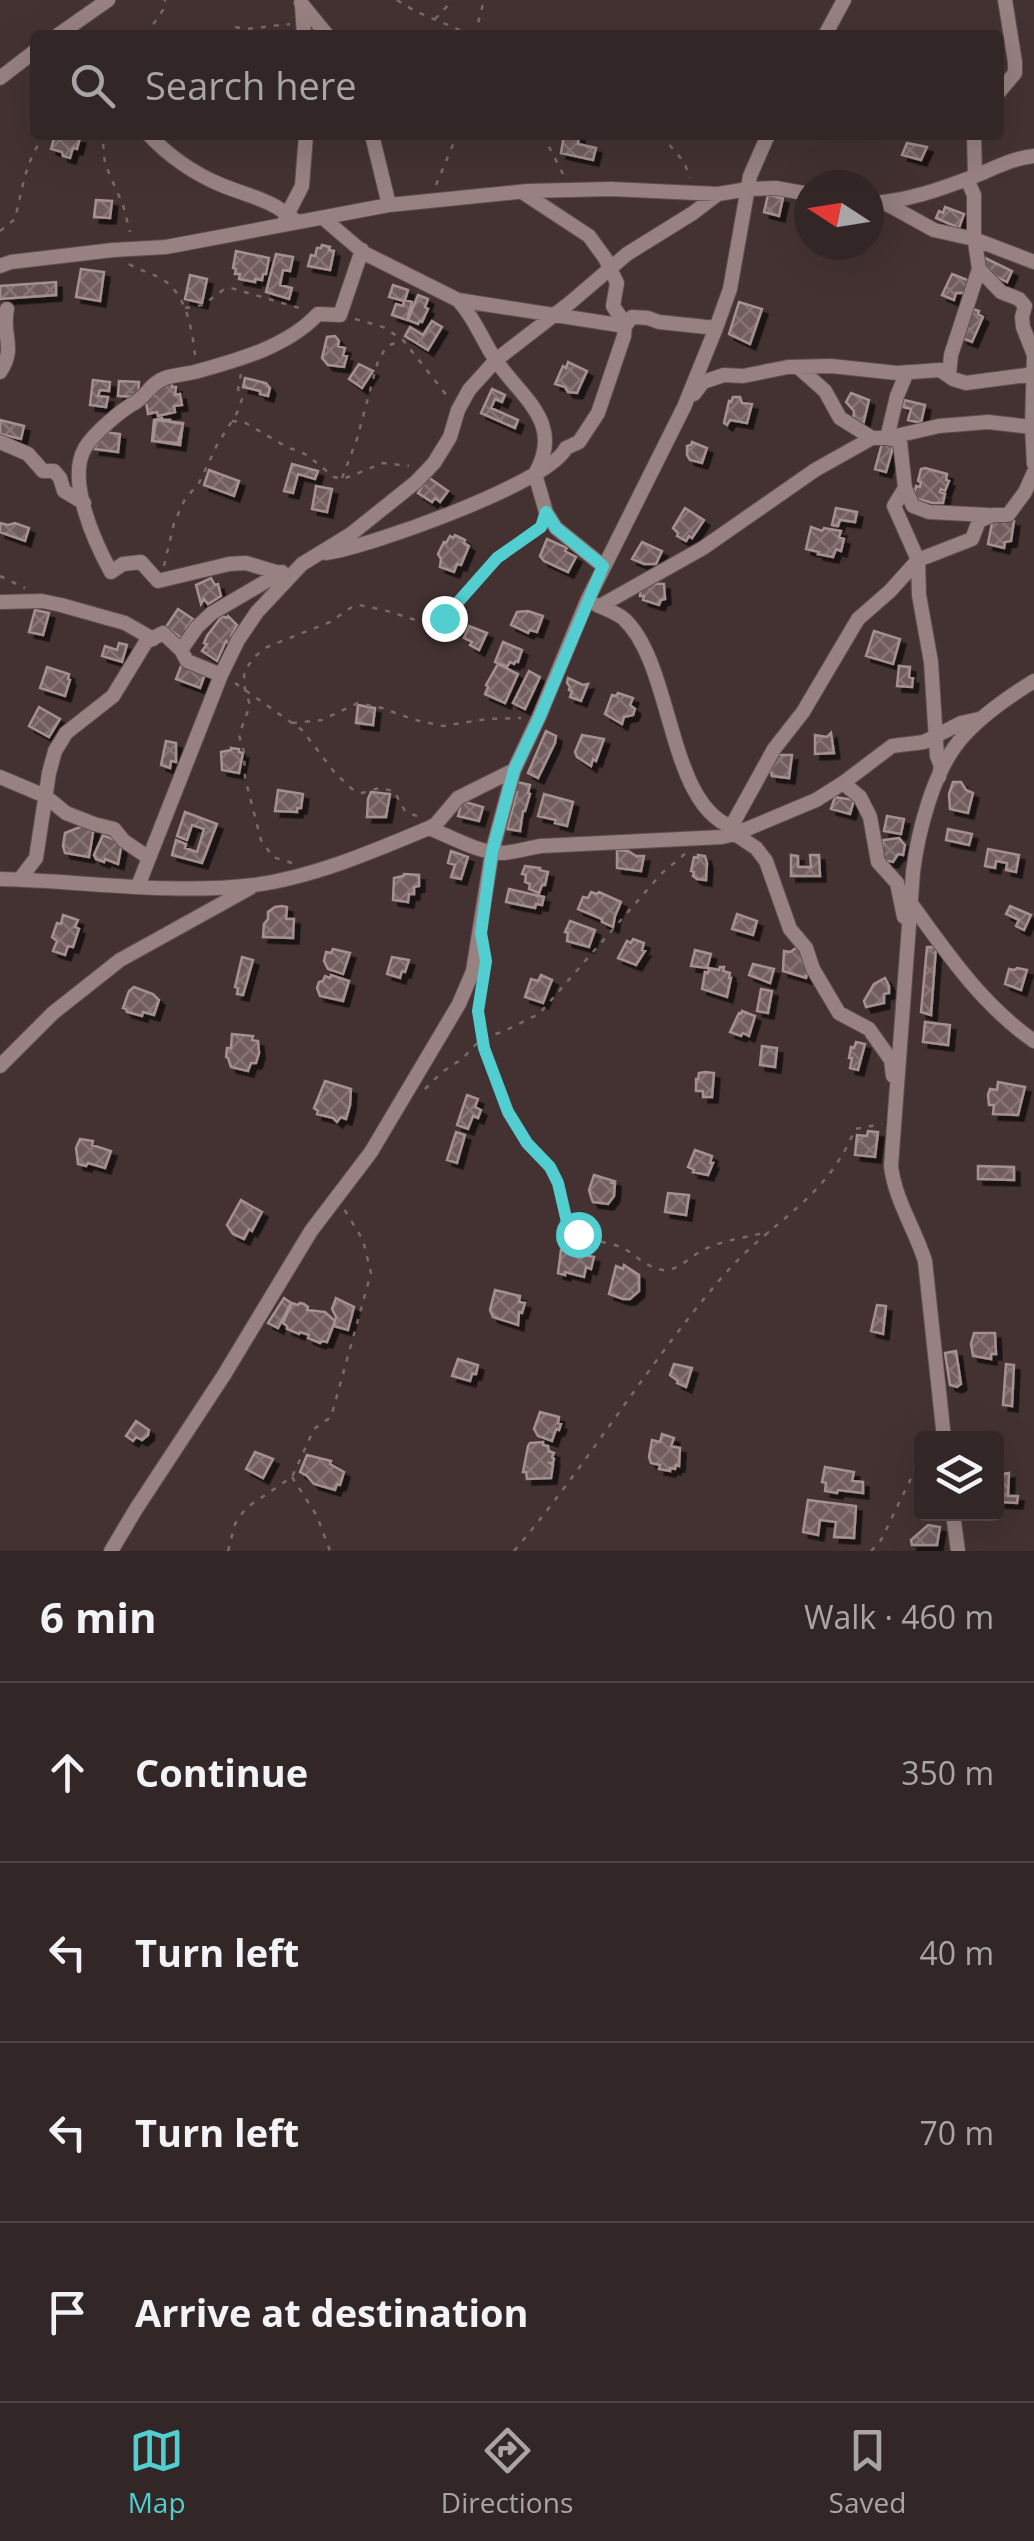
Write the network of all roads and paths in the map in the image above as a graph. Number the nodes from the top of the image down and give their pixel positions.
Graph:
1 (108, 0) edge
2 (166, 0) edge
3 (397, 0) edge
4 (454, 0) edge
5 (484, 0) edge
6 (844, 0) edge
7 (1005, 0) edge
8 (300, 1) edge
9 (434, 20) junction
10 (304, 28) edge
11 (65, 30) edge
12 (149, 30) edge
13 (231, 30) edge
14 (323, 30) edge
15 (459, 30) edge
16 (474, 30) edge
17 (828, 30) edge
18 (30, 56) edge
19 (0, 78) edge
20 (1004, 86) edge
21 (41, 140) edge
22 (100, 140) edge
23 (153, 140) edge
24 (306, 140) edge
25 (373, 140) edge
26 (455, 140) edge
27 (546, 140) edge
28 (665, 140) edge
29 (766, 140) edge
30 (974, 140) edge
31 (1034, 156) edge
32 (971, 177) junction
33 (748, 188) junction
34 (571, 190) junction
35 (794, 191) edge
36 (521, 192) junction
37 (696, 194) junction
38 (718, 194) junction
39 (430, 200) junction
40 (884, 203) edge
41 (389, 204) junction
42 (884, 207) edge
43 (300, 219) junction
44 (0, 231) edge
45 (974, 238) junction
46 (132, 249) junction
47 (113, 250) junction
48 (362, 250) junction
49 (1034, 262) edge
50 (0, 266) edge
51 (609, 268) junction
52 (978, 269) junction
53 (458, 300) junction
54 (184, 308) junction
55 (6, 309) dead end
56 (318, 314) junction
57 (340, 315) junction
58 (551, 316) junction
59 (625, 326) junction
60 (716, 328) junction
61 (3, 333) edge
62 (403, 340) junction
63 (239, 358) junction
64 (496, 360) junction
65 (798, 367) junction
66 (196, 371) junction
67 (0, 372) edge
68 (907, 372) junction
69 (1034, 374) edge
70 (949, 376) junction
71 (684, 407) junction
72 (458, 410) junction
73 (231, 422) junction
74 (1032, 427) edge
75 (879, 438) junction
76 (0, 442) edge
77 (434, 463) junction
78 (1034, 464) edge
79 (1034, 472) edge
80 (535, 474) junction
81 (341, 479) junction
82 (904, 488) junction
83 (84, 503) junction
84 (546, 512) junction
85 (993, 515) junction
86 (321, 554) junction
87 (918, 560) junction
88 (302, 564) junction
89 (603, 566) junction
90 (279, 574) junction
91 (158, 580) junction
92 (0, 602) edge
93 (593, 604) junction
94 (153, 639) junction
95 (181, 650) junction
96 (221, 676) junction
97 (1034, 681) edge
98 (245, 690) junction
99 (539, 718) junction
100 (983, 718) junction
101 (290, 723) junction
102 (936, 737) junction
103 (514, 770) junction
104 (0, 776) edge
105 (938, 778) junction
106 (843, 783) junction
107 (45, 796) junction
108 (433, 826) junction
109 (737, 831) junction
110 (705, 837) junction
111 (492, 852) junction
112 (148, 858) junction
113 (306, 872) junction
114 (20, 880) junction
115 (1, 881) edge
116 (256, 884) junction
117 (138, 886) junction
118 (910, 902) junction
119 (909, 938) junction
120 (483, 985) dead end
121 (482, 1038) junction
122 (1034, 1040) edge
123 (0, 1066) edge
124 (421, 1093) dead end
125 (894, 1118) junction
126 (336, 1195) junction
127 (770, 1232) junction
128 (943, 1431) edge
129 (914, 1472) edge
130 (292, 1478) junction
131 (954, 1521) edge
132 (112, 1551) edge
133 (228, 1551) edge
134 (330, 1551) edge
135 (514, 1551) edge
136 (871, 1551) edge
137 (958, 1551) edge

1 - 11 street
2 - 12 path
3 - 9 path
4 - 9 path
5 - 16 path
6 - 17 street
7 - 20 street
8 - 10 street
8 - 14 street
9 - 15 path
10 - 13 path
18 - 19 street
21 - 44 path
22 - 46 path
23 - 43 street
24 - 43 street
25 - 41 street
26 - 39 path
27 - 34 path
28 - 37 path
29 - 33 street
30 - 32 street
31 - 32 street
32 - 40 street
32 - 45 street
33 - 35 street
33 - 38 street
33 - 60 street
34 - 36 street
34 - 37 street
36 - 39 street
36 - 51 street
37 - 38 street
38 - 51 street
39 - 41 street
41 - 43 street
42 - 45 street
43 - 46 street
43 - 48 street
45 - 49 street
45 - 52 street
46 - 47 street
47 - 50 street
47 - 54 path
48 - 53 street
48 - 57 street
51 - 58 street
51 - 59 street
52 - 69 street
52 - 70 street
53 - 58 street
53 - 64 street
54 - 56 path
54 - 66 path
55 - 61 street
56 - 57 street
56 - 63 street
57 - 62 path
58 - 59 street
58 - 64 street
59 - 60 street
59 - 80 street
60 - 71 street
61 - 67 street
62 - 72 path
62 - 81 path
63 - 66 street
63 - 73 path
64 - 72 street
64 - 80 street
65 - 68 street
65 - 71 street
65 - 75 street
66 - 83 street
68 - 70 street
68 - 75 street
69 - 70 street
69 - 74 street
71 - 89 street
72 - 77 street
73 - 81 path
73 - 91 path
74 - 75 street
74 - 78 street
75 - 82 street
75 - 93 street
76 - 83 street
77 - 81 path
77 - 86 street
79 - 85 street
80 - 84 street
80 - 86 street
82 - 85 street
82 - 87 street
83 - 91 street
84 - 89 street
84 - 98 path
85 - 87 street
86 - 88 street
87 - 102 street
87 - 109 street
88 - 90 street
88 - 96 street
89 - 93 street
90 - 91 street
90 - 95 street
92 - 94 street
93 - 99 street
93 - 109 street
94 - 95 street
94 - 107 street
95 - 96 street
96 - 98 path
96 - 112 street
97 - 100 street
98 - 101 path
98 - 113 path
99 - 101 path
99 - 103 street
100 - 102 street
100 - 105 street
101 - 108 path
102 - 105 street
102 - 106 street
103 - 108 street
103 - 111 street
104 - 107 street
105 - 118 street
106 - 109 street
106 - 119 street
107 - 112 street
107 - 114 street
108 - 111 street
108 - 113 street
109 - 110 street
109 - 125 street
110 - 111 street
110 - 121 path
111 - 126 street
112 - 117 street
113 - 116 street
114 - 115 street
114 - 117 street
116 - 117 street
116 - 123 street
118 - 119 street
118 - 122 street
119 - 125 street
120 - 121 path
121 - 124 path
121 - 127 path
125 - 127 path
125 - 128 street
126 - 130 path
126 - 132 street
127 - 135 path
129 - 136 path
130 - 133 path
130 - 134 path
131 - 137 street

